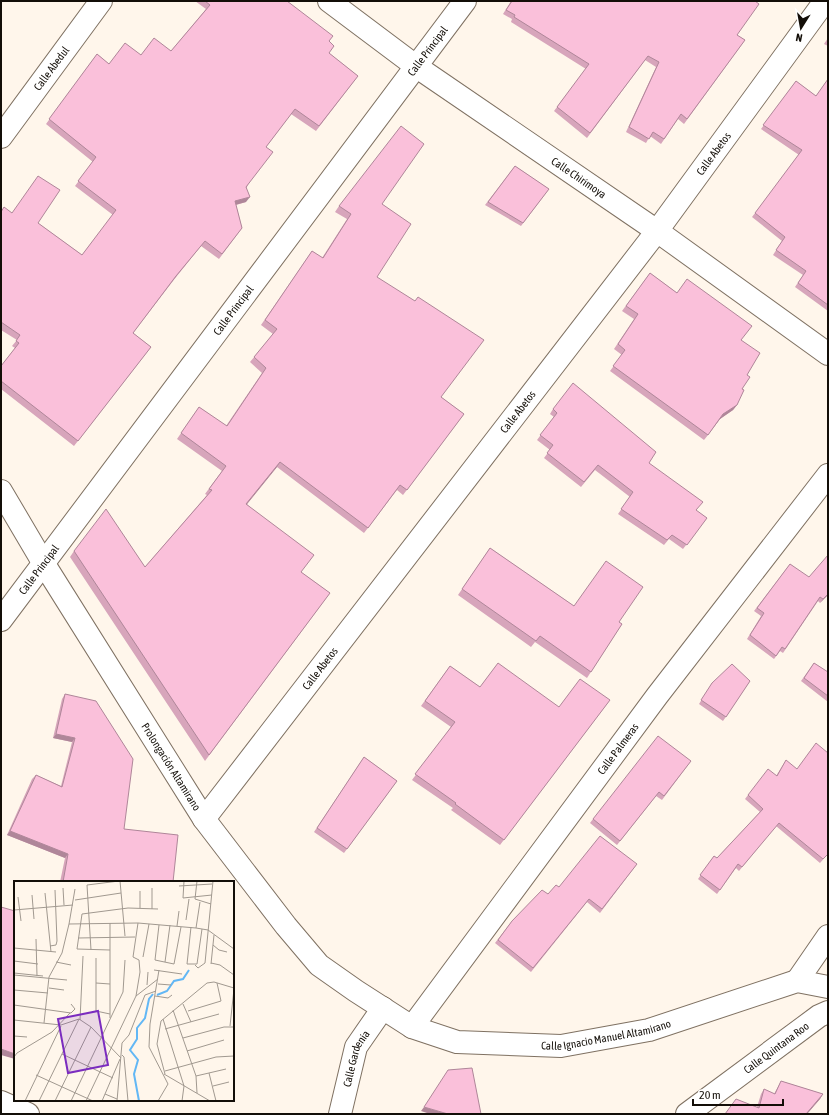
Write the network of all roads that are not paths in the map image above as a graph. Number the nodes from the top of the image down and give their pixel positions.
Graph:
1 (101, 1) edge
2 (329, 1) edge
3 (465, 1) edge
4 (825, 1) edge
5 (417, 66) junction
6 (1, 136) edge
7 (658, 231) junction
8 (828, 354) edge
9 (828, 475) edge
10 (1, 491) edge
11 (44, 564) junction
12 (1, 620) edge
13 (204, 819) junction
14 (828, 936) edge
15 (797, 981) junction
16 (828, 987) edge
17 (383, 1008) junction
18 (828, 1012) edge
19 (412, 1027) junction
20 (1, 1102) edge
21 (28, 1114) edge
22 (340, 1114) edge
23 (687, 1114) edge

1 - 6 street, Calle Abedul
2 - 5 street, Calle Chirimoya
3 - 5 street, Calle Principal
4 - 7 street, Calle Abetos
5 - 7 street, Calle Chirimoya
5 - 11 street, Calle Principal
7 - 8 street, Calle Chirimoya
7 - 13 street, Calle Abetos
9 - 19 street, Calle Palmeras
10 - 11 street, Prolongación Altamirano
11 - 12 street, Calle Principal
11 - 13 street, Prolongación Altamirano
13 - 17 street, Prolongación Altamirano
14 - 15 street
15 - 16 street
15 - 19 street, Calle Ignacio Manuel Altamirano
17 - 19 street, Calle Ignacio Manuel Altamirano
17 - 22 street, Calle Gardenia
18 - 23 street, Calle Quintana Roo
20 - 21 street

